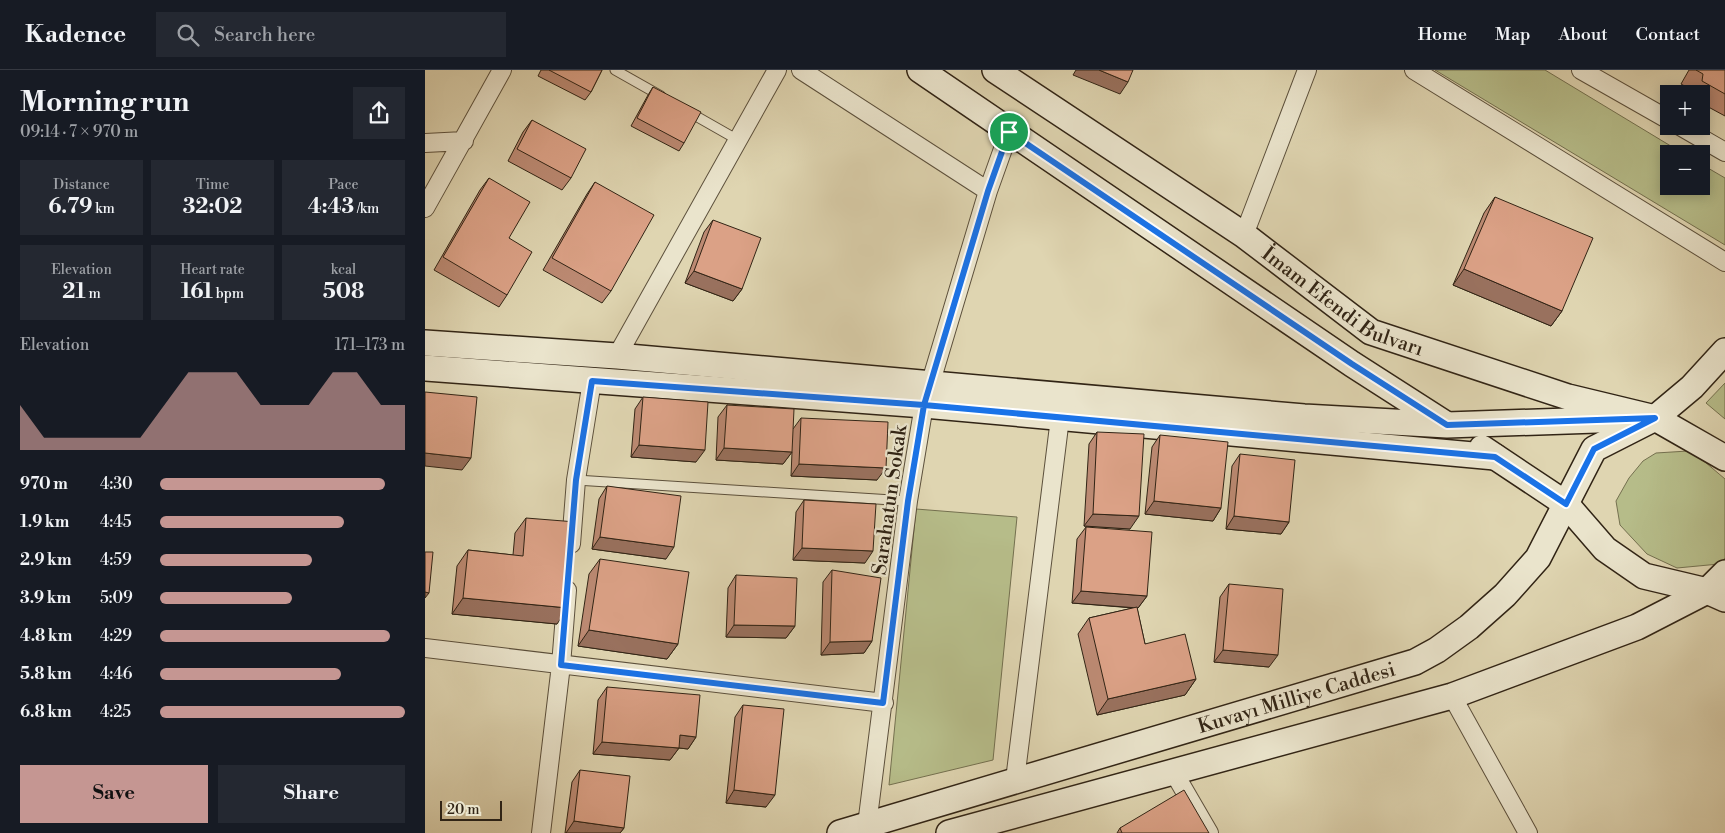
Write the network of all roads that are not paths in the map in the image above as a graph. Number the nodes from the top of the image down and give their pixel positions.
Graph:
1 (502, 70) edge
2 (615, 70) edge
3 (777, 70) edge
4 (801, 70) edge
5 (920, 70) edge
6 (995, 70) edge
7 (1307, 70) edge
8 (1414, 70) edge
9 (1581, 70) edge
10 (1020, 78) edge
11 (1660, 115) edge
12 (1009, 132) junction
13 (1696, 135) edge
14 (738, 140) junction
15 (464, 141) junction
16 (425, 143) edge
17 (1725, 152) edge
18 (988, 191) junction
19 (425, 208) edge
20 (1244, 235) junction
21 (1725, 262) edge
22 (425, 343) edge
23 (1725, 351) edge
24 (617, 356) junction
25 (425, 368) edge
26 (592, 381) junction
27 (927, 394) junction
28 (1060, 418) junction
29 (1655, 418) junction
30 (1447, 425) junction
31 (1495, 457) junction
32 (1725, 458) edge
33 (576, 480) junction
34 (908, 501) junction
35 (1566, 504) junction
36 (569, 558) edge
37 (1725, 573) edge
38 (568, 578) edge
39 (1716, 595) edge
40 (425, 648) edge
41 (561, 665) junction
42 (1452, 696) junction
43 (883, 703) junction
44 (1173, 771) junction
45 (1015, 780) junction
46 (867, 825) junction
47 (1002, 826) edge
48 (541, 833) edge
49 (840, 833) edge
50 (949, 833) edge
51 (1209, 833) edge
52 (1529, 833) edge

1 - 15 street
2 - 14 lane
3 - 14 street
4 - 18 street
5 - 12 main road
6 - 10 main road, İmam Efendi Bulvarı
7 - 20 street
8 - 21 street
9 - 11 street
10 - 20 main road, İmam Efendi Bulvarı
12 - 18 street, Sarahatun Sokak
12 - 30 main road
13 - 17 street
14 - 24 street
15 - 16 street
15 - 19 street
18 - 27 street, Sarahatun Sokak
20 - 29 main road, İmam Efendi Bulvarı
22 - 24 main road
23 - 29 main road, Kuvayı Milliye Caddesi
24 - 27 main road
25 - 26 main road
26 - 27 main road
26 - 33 street
27 - 28 main road
27 - 30 main road
27 - 34 street, Sarahatun Sokak
28 - 31 main road
28 - 45 street
29 - 30 main road
29 - 32 main road, İmam Efendi Bulvarı
29 - 35 main road, Kuvayı Milliye Caddesi
30 - 31 main road
31 - 35 main road
33 - 34 lane
33 - 36 street
34 - 43 street, Sarahatun Sokak
35 - 39 main road
35 - 45 main road, Kuvayı Milliye Caddesi
37 - 39 main road, Kuvayı Milliye Caddesi
38 - 41 street
39 - 42 main road, Kuvayı Milliye Caddesi
40 - 41 street
41 - 43 street
41 - 48 street
42 - 44 main road, Kuvayı Milliye Caddesi
42 - 52 street
43 - 46 street, Sarahatun Sokak
44 - 47 main road, Kuvayı Milliye Caddesi
44 - 51 street
45 - 46 main road, Kuvayı Milliye Caddesi
46 - 49 main road, Kuvayı Milliye Caddesi
47 - 50 main road, Kuvayı Milliye Caddesi

